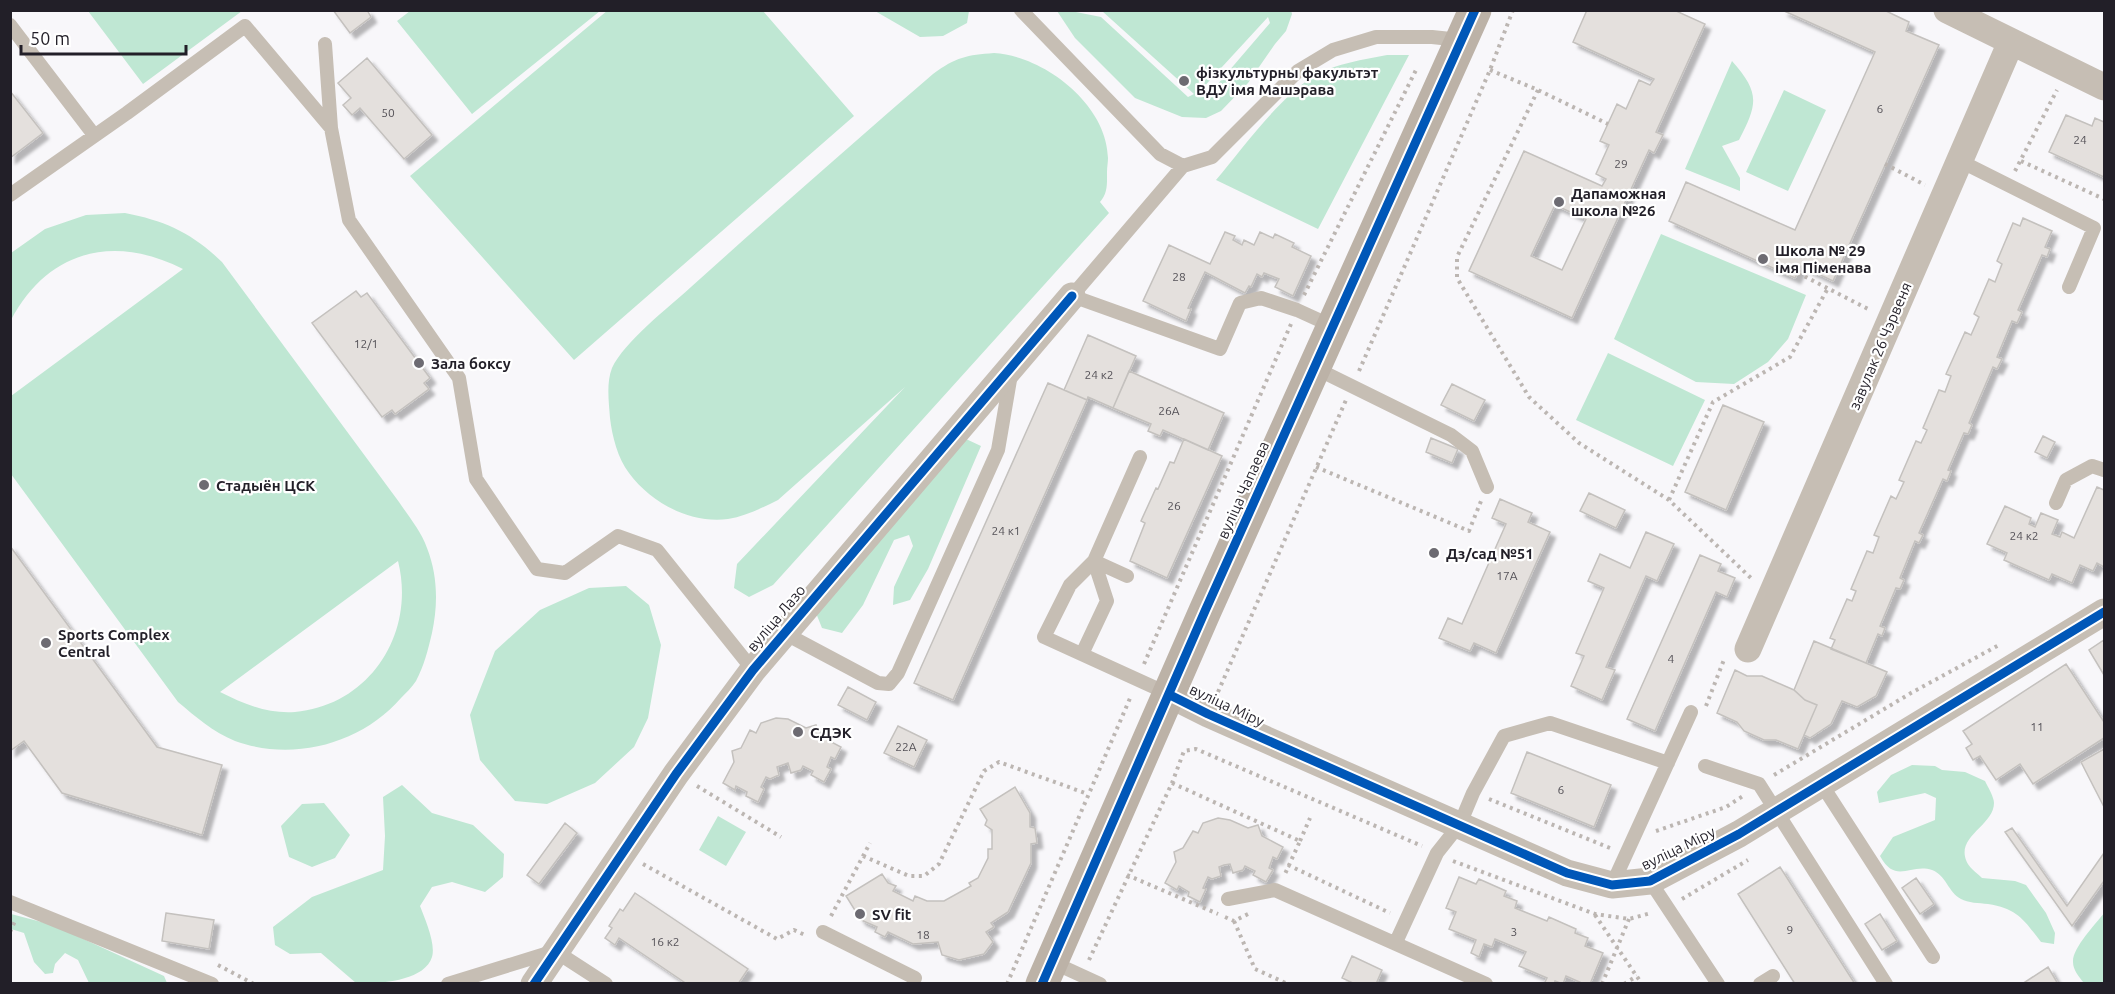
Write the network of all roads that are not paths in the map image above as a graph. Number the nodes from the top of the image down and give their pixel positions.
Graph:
1 (1021, 10) edge
2 (1475, 10) edge
3 (1947, 10) edge
4 (10, 25) edge
5 (1447, 38) junction
6 (2011, 42) junction
7 (325, 44) dead end
8 (2104, 87) edge
9 (331, 128) junction
10 (93, 135) junction
11 (1959, 161) junction
12 (1184, 166) junction
13 (10, 195) edge
14 (2069, 287) dead end
15 (1072, 296) junction
16 (1332, 326) junction
17 (1012, 366) junction
18 (1315, 368) junction
19 (1140, 457) dead end
20 (2104, 470) edge
21 (1487, 487) road end
22 (2056, 503) dead end
23 (1094, 561) junction
24 (1127, 576) dead end
25 (2104, 612) edge
26 (784, 633) junction
27 (1748, 649) dead end
28 (1082, 654) junction
29 (753, 670) junction
30 (1170, 695) junction
31 (1691, 712) dead end
32 (1668, 763) junction
33 (1705, 766) dead end
34 (1822, 785) junction
35 (1776, 812) junction
36 (1460, 824) junction
37 (1650, 881) junction
38 (1612, 885) junction
39 (1228, 899) dead end
40 (10, 902) edge
41 (823, 932) road end
42 (1396, 942) junction
43 (555, 951) junction
44 (1933, 957) dead end
45 (1047, 973) edge
46 (1773, 976) dead end
47 (917, 982) edge
48 (212, 984) edge
49 (448, 984) edge
50 (534, 984) edge
51 (606, 984) edge
52 (1100, 984) edge
53 (1486, 984) edge
54 (1718, 984) edge
55 (1760, 984) edge
56 (1886, 984) edge

1 - 12 lane
2 - 5 street, вуліца Чапаева
3 - 6 street
4 - 10 lane
5 - 12 lane
5 - 16 street, вуліца Чапаева
6 - 8 street
6 - 11 street, завулак 26 Чэрвеня
7 - 9 lane
9 - 10 lane
9 - 29 lane
10 - 13 lane
11 - 14 lane
11 - 27 street, завулак 26 Чэрвеня
12 - 15 lane
15 - 16 lane
15 - 17 street, вуліца Лазо
16 - 18 street, вуліца Чапаева
17 - 26 street, вуліца Лазо
17 - 26 lane
18 - 21 lane
18 - 30 street, вуліца Чапаева
19 - 23 lane
20 - 22 lane
23 - 24 lane
23 - 28 lane
23 - 28 lane
25 - 34 street, вуліца Міру
26 - 29 street, вуліца Лазо
28 - 30 lane
29 - 43 street, вуліца Лазо
30 - 36 street, вуліца Міру
30 - 45 street, вуліца Чапаева
31 - 32 lane
32 - 36 lane
32 - 38 lane
33 - 35 lane
34 - 35 street, вуліца Міру
34 - 44 lane
35 - 37 street, вуліца Міру
35 - 56 lane
36 - 38 street, вуліца Міру
36 - 42 lane
37 - 38 street, вуліца Міру
37 - 54 lane
39 - 42 lane
40 - 48 lane
41 - 47 lane
42 - 53 lane
43 - 49 lane
43 - 50 street, вуліца Лазо
43 - 51 lane
45 - 52 lane
46 - 55 lane

